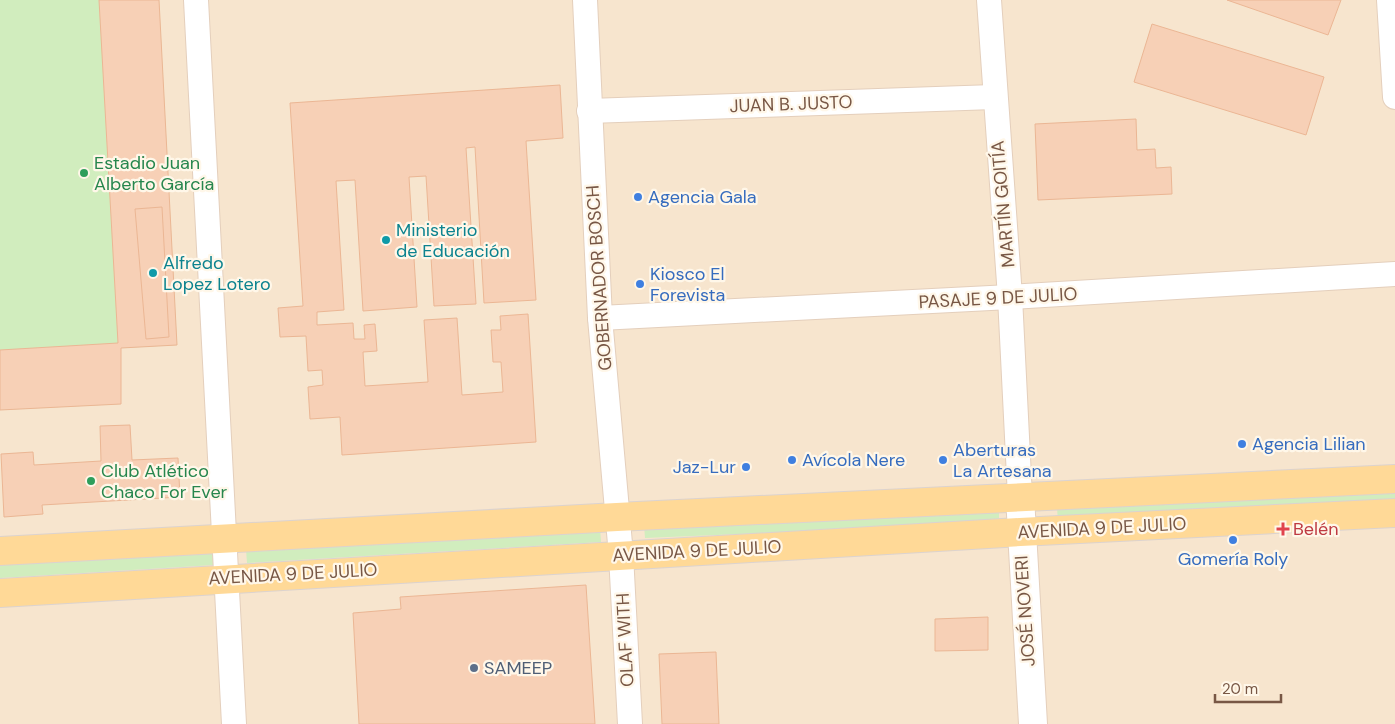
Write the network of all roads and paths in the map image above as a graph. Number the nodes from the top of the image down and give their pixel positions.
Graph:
1 (196, 0) edge
2 (585, 0) edge
3 (989, 0) edge
4 (1389, 0) edge
5 (1395, 84) edge
6 (994, 97) junction
7 (588, 111) junction
8 (1395, 274) edge
9 (1010, 297) junction
10 (600, 318) junction
11 (1395, 479) edge
12 (1020, 497) junction
13 (1395, 513) edge
14 (617, 517) junction
15 (1020, 532) junction
16 (224, 540) junction
17 (0, 551) edge
18 (621, 555) junction
19 (227, 578) junction
20 (0, 592) edge
21 (234, 724) edge
22 (630, 724) edge
23 (1033, 724) edge

1 - 16 street
2 - 7 street, GOBERNADOR BOSCH
3 - 6 street, MARTÍN GOITÍA
4 - 5 street
6 - 7 street, JUAN B. JUSTO
6 - 9 street, MARTÍN GOITÍA
7 - 10 street, GOBERNADOR BOSCH
8 - 9 street, PASAJE 9 DE JULIO
9 - 10 street, PASAJE 9 DE JULIO
9 - 12 street, MARTÍN GOITÍA
10 - 14 street, GOBERNADOR BOSCH
11 - 12 main road, AVENIDA 9 DE JULIO
12 - 14 main road, AVENIDA 9 DE JULIO
12 - 15 street, JOSÉ NOVERI
13 - 15 main road, AVENIDA 9 DE JULIO
14 - 16 main road, AVENIDA 9 DE JULIO
14 - 18 street, GOBERNADOR BOSCH
15 - 18 main road, AVENIDA 9 DE JULIO
15 - 23 street, JOSÉ NOVERI
16 - 17 main road, AVENIDA 9 DE JULIO
16 - 19 street
18 - 19 main road, AVENIDA 9 DE JULIO
18 - 22 street, OLAF WITH
19 - 20 main road, AVENIDA 9 DE JULIO
19 - 21 street

